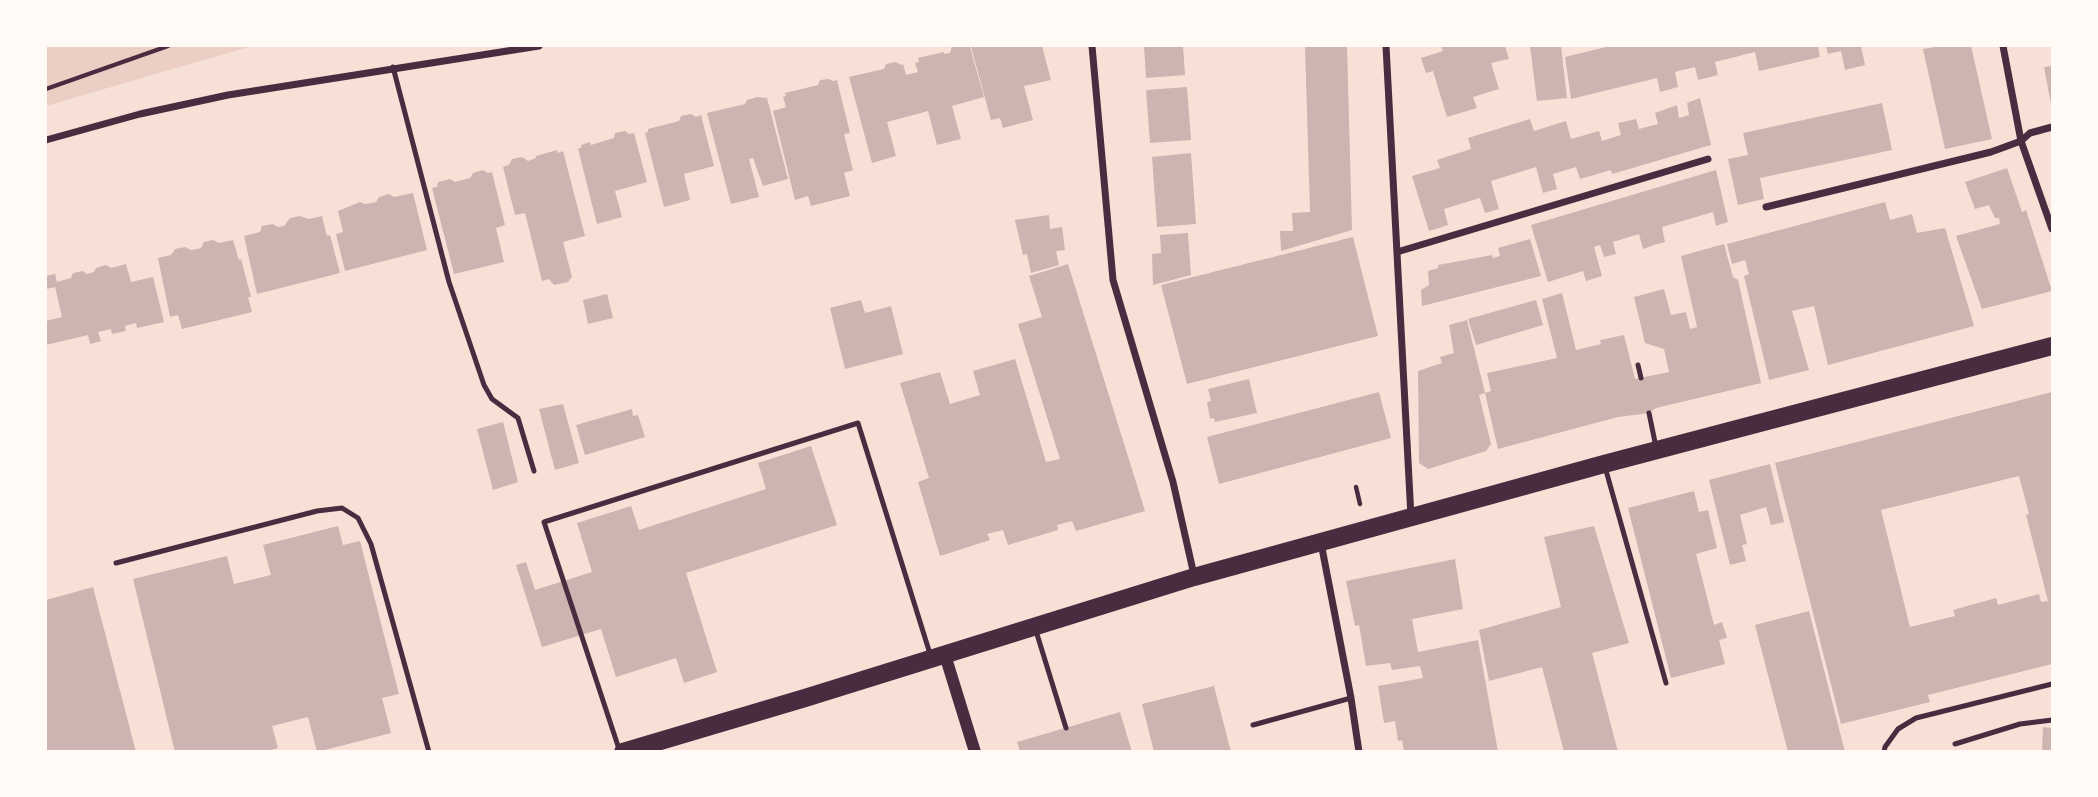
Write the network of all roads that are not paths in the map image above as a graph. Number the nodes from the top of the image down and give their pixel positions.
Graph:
1 (539, 46) edge
2 (1092, 46) edge
3 (1386, 46) edge
4 (2003, 46) edge
5 (393, 67) junction
6 (2053, 127) edge
7 (46, 140) edge
8 (2021, 141) junction
9 (1708, 159) dead end
10 (1766, 206) dead end
11 (2053, 229) edge
12 (1397, 252) junction
13 (2053, 346) edge
14 (1638, 365) dead end
15 (1641, 378) dead end
16 (1649, 413) dead end
17 (1657, 450) junction
18 (1604, 464) junction
19 (534, 471) dead end
20 (1412, 518) junction
21 (1321, 542) junction
22 (116, 563) dead end
23 (1194, 577) junction
24 (1034, 626) junction
25 (938, 657) junction
26 (1666, 683) dead end
27 (2053, 684) edge
28 (1351, 698) junction
29 (2053, 720) edge
30 (1253, 725) dead end
31 (1066, 728) dead end
32 (1955, 744) dead end
33 (429, 751) edge
34 (621, 751) edge
35 (975, 751) edge
36 (1359, 751) edge
37 (1884, 751) edge

1 - 5 street
2 - 23 street
3 - 12 street
4 - 8 street
5 - 7 street
5 - 19 lane
6 - 8 street
8 - 10 street
8 - 11 street
9 - 12 street
12 - 20 street
13 - 17 main road
14 - 15 lane
16 - 17 lane
17 - 18 main road
18 - 20 main road
18 - 26 lane
20 - 21 main road
21 - 23 main road
21 - 28 street
22 - 33 lane
23 - 24 main road
24 - 25 main road
24 - 31 lane
25 - 34 main road
25 - 34 lane
25 - 35 street
27 - 37 lane
28 - 30 lane
28 - 36 street
29 - 32 lane

